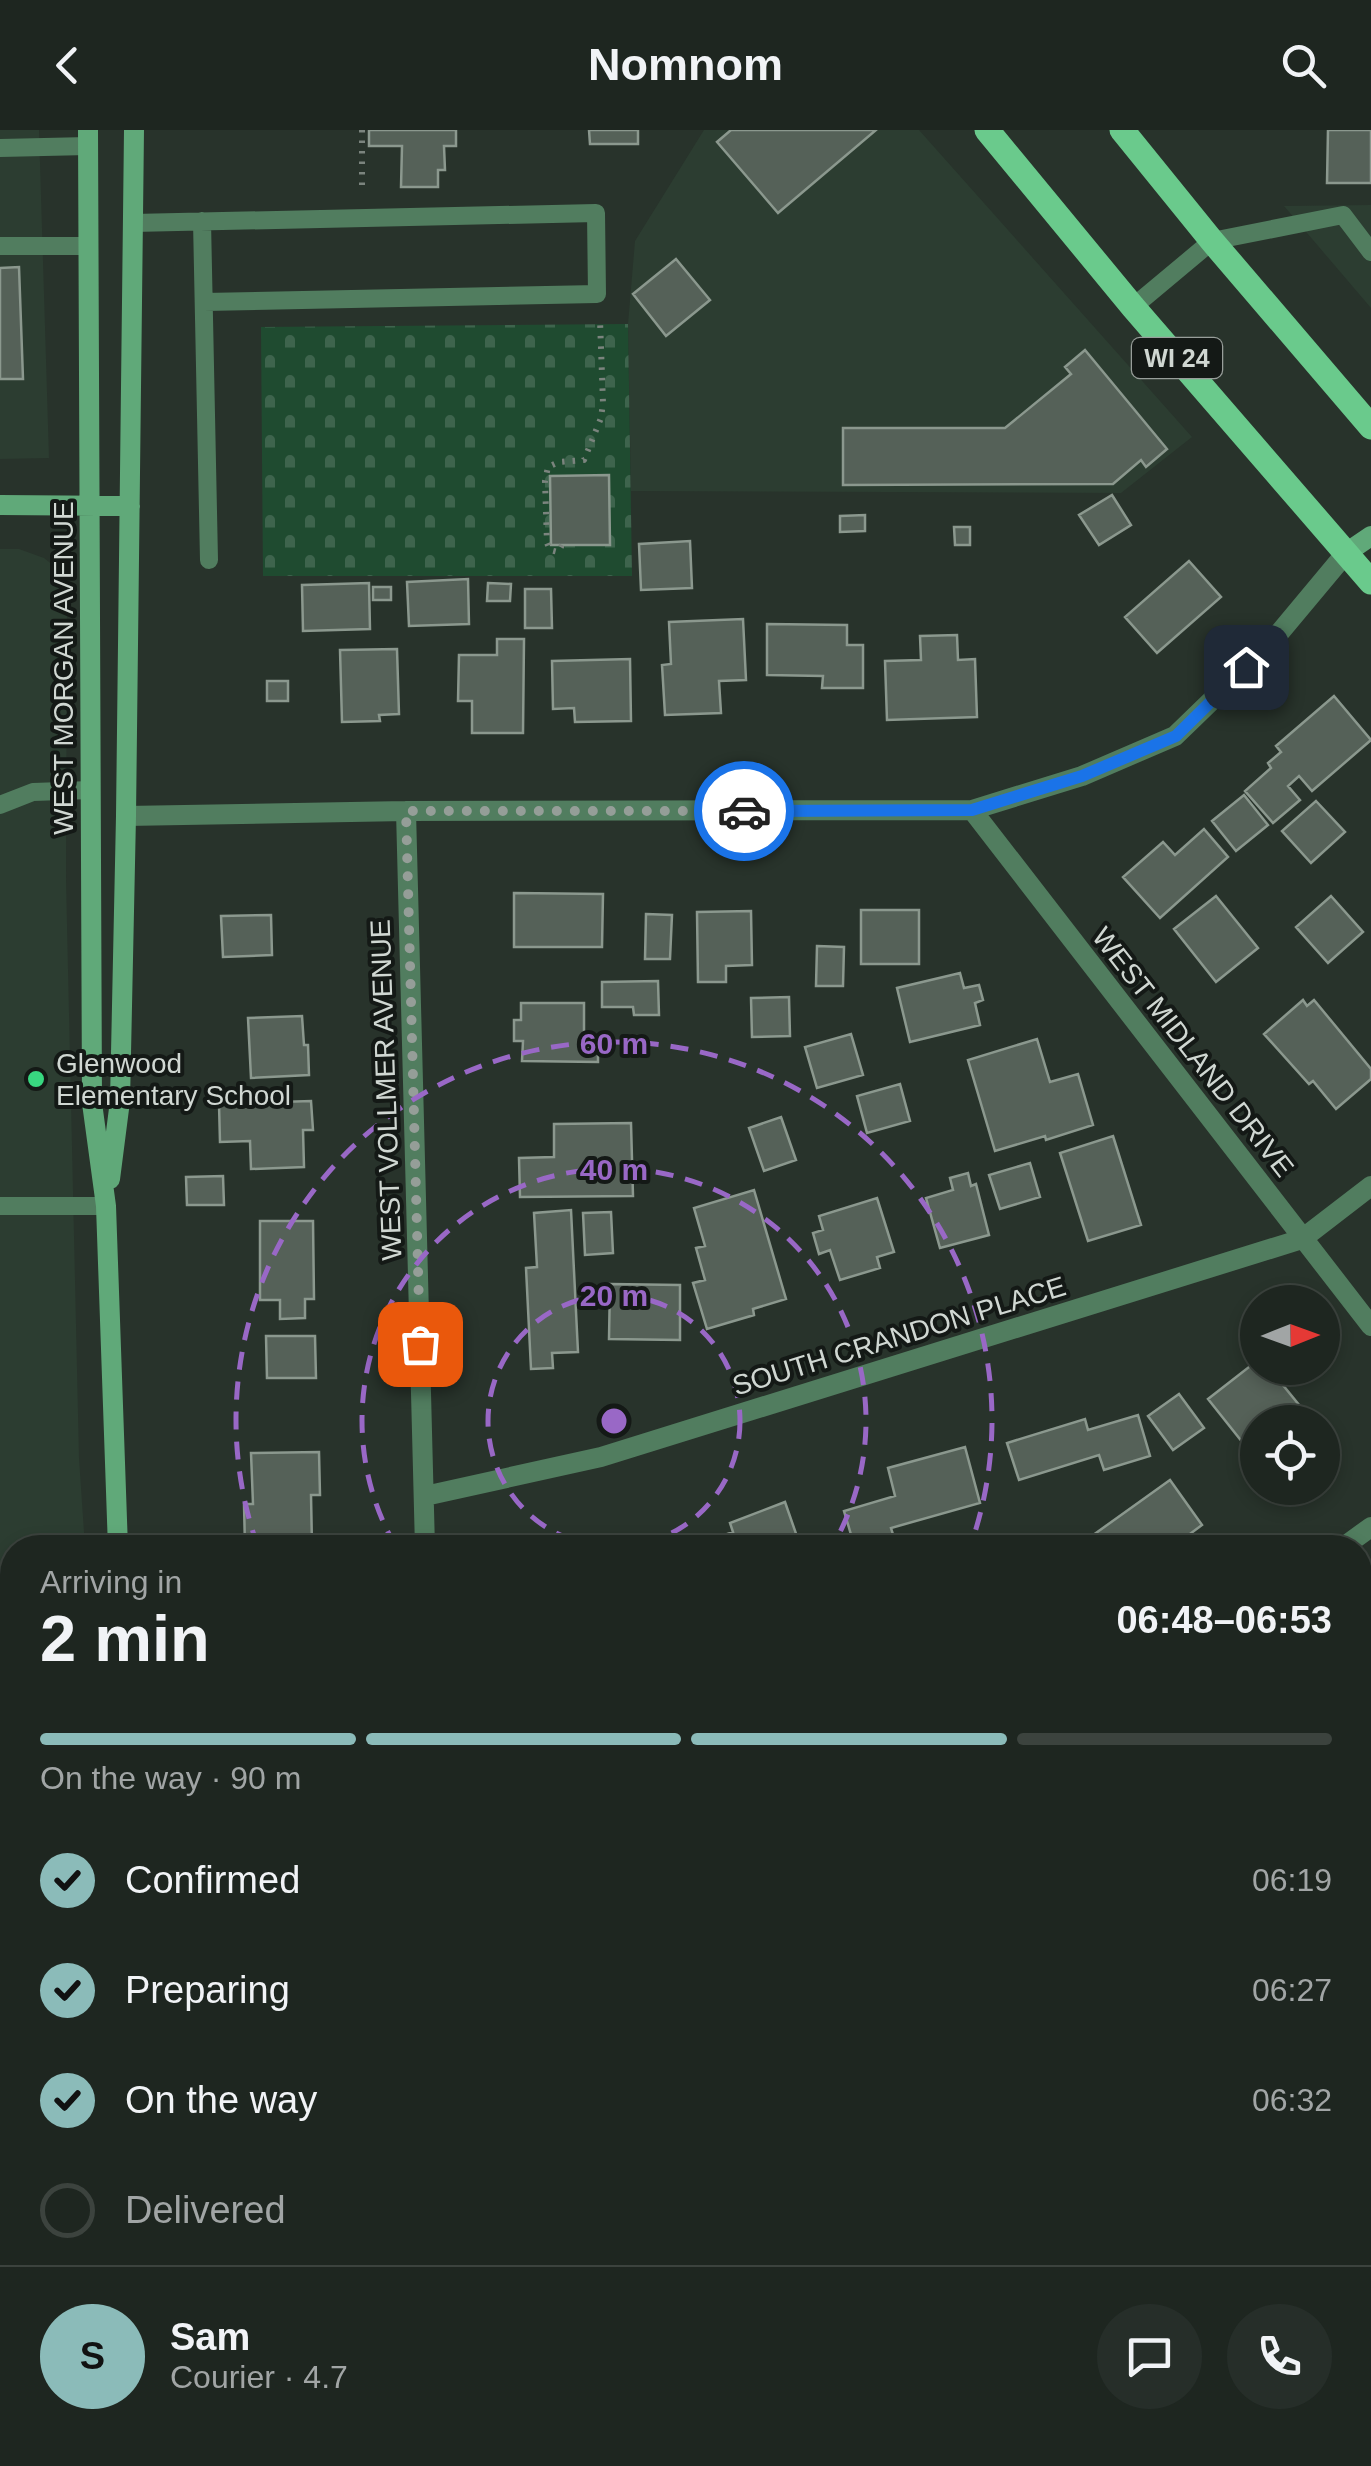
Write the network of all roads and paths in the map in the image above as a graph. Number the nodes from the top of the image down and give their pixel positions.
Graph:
1 (134, 130) edge
2 (362, 130) edge
3 (987, 130) edge
4 (1122, 130) edge
5 (88, 138) edge
6 (0, 148) edge
7 (362, 218) junction
8 (202, 222) junction
9 (133, 223) junction
10 (1212, 241) junction
11 (0, 246) edge
12 (89, 246) junction
13 (1371, 252) edge
14 (597, 294) junction
15 (204, 302) junction
16 (1133, 307) junction
17 (1371, 426) edge
18 (0, 505) edge
19 (90, 506) junction
20 (130, 506) junction
21 (1371, 536) edge
22 (562, 545) dead end
23 (1358, 550) edge
24 (209, 560) dead end
25 (1371, 582) edge
26 (90, 790) junction
27 (0, 805) edge
28 (972, 810) junction
29 (406, 811) junction
30 (126, 816) junction
31 (1371, 1186) edge
32 (0, 1206) edge
33 (106, 1206) junction
34 (1302, 1239) junction
35 (1371, 1326) edge
36 (424, 1496) junction
37 (118, 1535) edge
38 (425, 1535) edge

1 - 9 street, WEST MORGAN AVENUE
2 - 7 path
3 - 16 main road, WI 24
4 - 10 main road
5 - 6 lane
5 - 12 street, WEST MORGAN AVENUE
7 - 8 lane
7 - 14 lane
8 - 9 lane
8 - 15 lane
9 - 20 street, WEST MORGAN AVENUE
10 - 13 lane
10 - 16 lane
10 - 17 main road
11 - 12 lane
12 - 19 street, WEST MORGAN AVENUE
14 - 15 lane
14 - 22 path
15 - 24 lane
16 - 23 main road, WI 24
18 - 19 street
19 - 20 street
19 - 26 street, WEST MORGAN AVENUE
20 - 30 street, WEST MORGAN AVENUE
21 - 23 street
23 - 25 main road, WI 24
23 - 28 street
26 - 27 lane
26 - 33 street, WEST MORGAN AVENUE
28 - 29 street
28 - 34 street, WEST MIDLAND DRIVE
29 - 30 street
29 - 36 street, WEST VOLLMER AVENUE
30 - 33 street, WEST MORGAN AVENUE
31 - 34 street, SOUTH CRANDON PLACE
32 - 33 lane
33 - 37 street, WEST MORGAN AVENUE
34 - 35 street, WEST MIDLAND DRIVE
34 - 36 street, SOUTH CRANDON PLACE
36 - 38 street, WEST VOLLMER AVENUE

